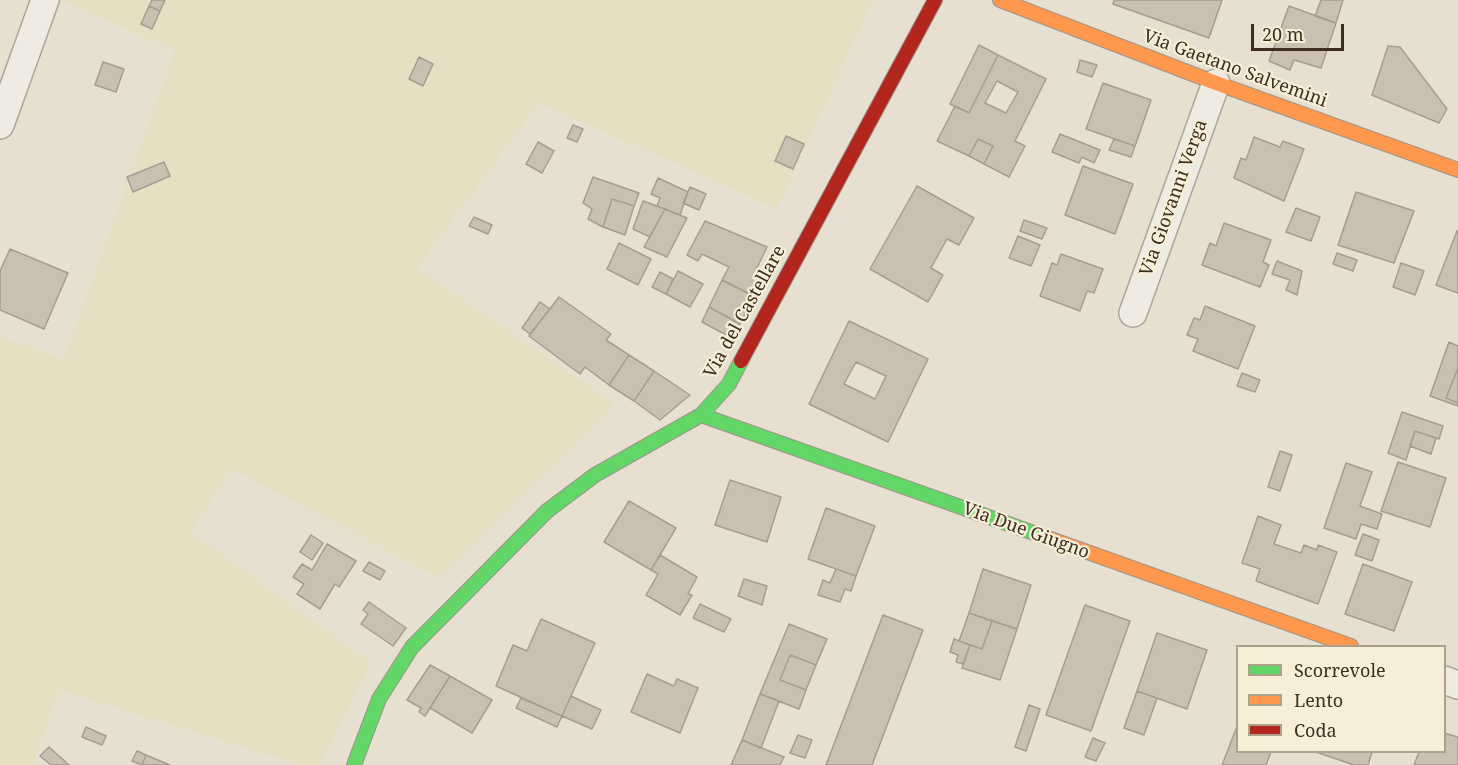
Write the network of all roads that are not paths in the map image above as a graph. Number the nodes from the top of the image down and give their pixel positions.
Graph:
1 (45, 0) edge
2 (935, 0) edge
3 (1000, 0) edge
4 (1216, 83) junction
5 (0, 125) edge
6 (1458, 170) edge
7 (1133, 313) dead end
8 (701, 415) junction
9 (1348, 645) edge
10 (354, 765) edge

1 - 5 street
2 - 8 street, Via del Castellare
3 - 4 street, Via Gaetano Salvemini
4 - 6 street, Via Gaetano Salvemini
4 - 7 street, Via Giovanni Verga
8 - 9 street, Via Due Giugno
8 - 10 street, Via del Castellare

